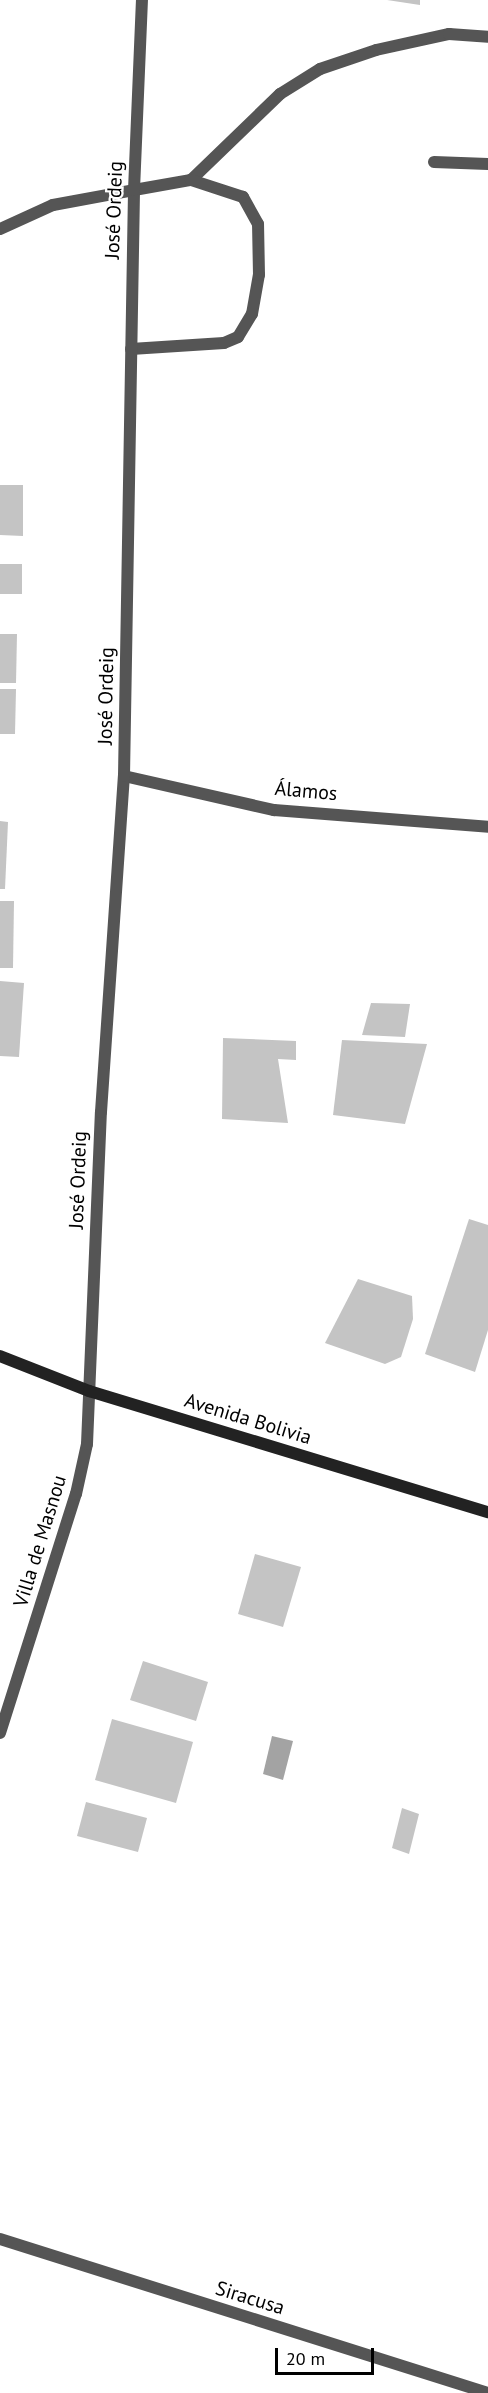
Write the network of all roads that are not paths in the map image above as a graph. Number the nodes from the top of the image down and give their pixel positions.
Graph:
1 (142, 0) edge
2 (488, 37) edge
3 (434, 162) dead end
4 (488, 164) edge
5 (190, 180) junction
6 (134, 190) junction
7 (0, 229) edge
8 (131, 349) junction
9 (124, 776) junction
10 (488, 827) edge
11 (0, 1356) edge
12 (89, 1391) junction
13 (488, 1512) edge
14 (0, 1733) edge
15 (0, 2239) edge
16 (488, 2393) edge

1 - 6 street, José Ordeig
2 - 5 street
3 - 4 street
5 - 6 street
5 - 8 street
6 - 7 street
6 - 8 street, José Ordeig
8 - 9 street, José Ordeig
9 - 10 street, Álamos
9 - 12 street, José Ordeig
11 - 12 street, Avenida Bolivia
12 - 13 street, Avenida Bolivia
12 - 14 street, Villa de Masnou
15 - 16 street, Siracusa

